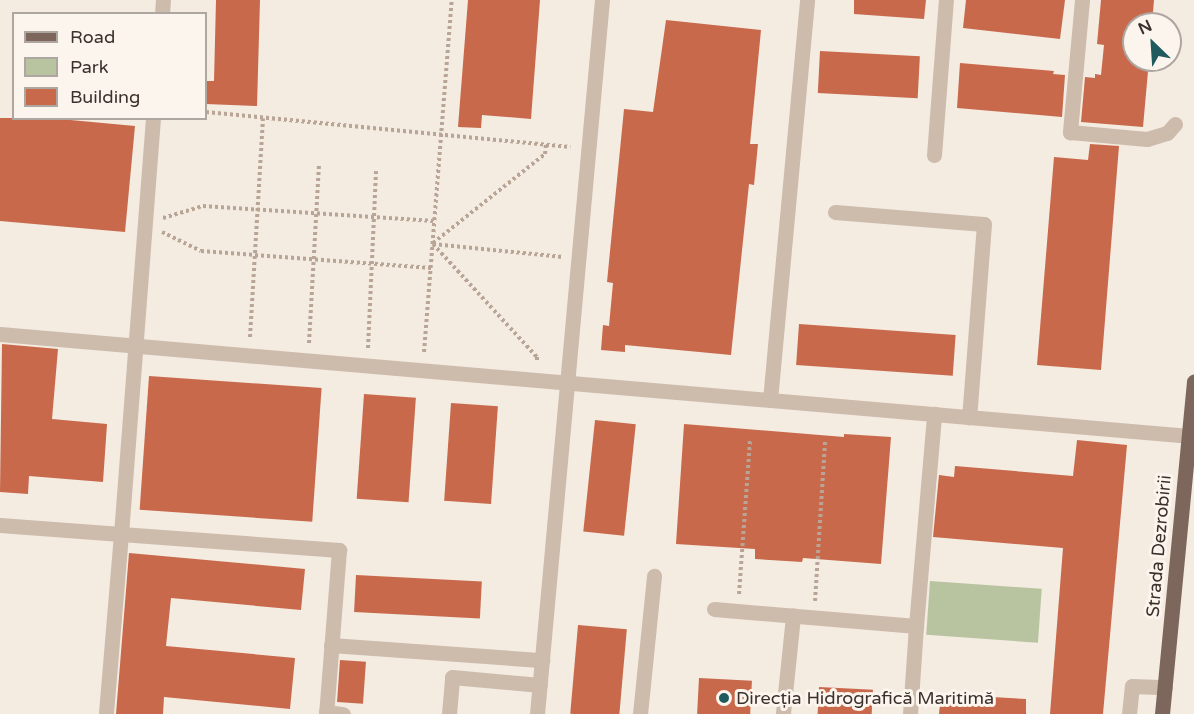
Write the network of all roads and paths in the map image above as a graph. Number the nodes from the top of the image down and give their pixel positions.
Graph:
1 (452, 0) edge
2 (602, 0) edge
3 (807, 0) edge
4 (946, 0) edge
5 (1082, 0) edge
6 (207, 112) edge
7 (263, 118) junction
8 (153, 120) edge
9 (1175, 124) dead end
10 (442, 135) junction
11 (546, 144) junction
12 (588, 148) junction
13 (934, 155) dead end
14 (319, 164) dead end
15 (376, 171) dead end
16 (257, 209) junction
17 (835, 212) dead end
18 (317, 213) junction
19 (374, 217) junction
20 (435, 221) junction
21 (145, 224) junction
22 (433, 244) junction
23 (255, 255) junction
24 (314, 259) junction
25 (578, 259) junction
26 (372, 264) junction
27 (431, 268) junction
28 (0, 334) edge
29 (136, 346) junction
30 (249, 355) junction
31 (308, 360) junction
32 (367, 365) junction
33 (423, 370) junction
34 (536, 380) junction
35 (1194, 382) edge
36 (567, 383) junction
37 (770, 400) junction
38 (934, 414) junction
39 (969, 417) junction
40 (1189, 436) junction
41 (750, 439) dead end
42 (825, 440) dead end
43 (0, 525) edge
44 (121, 534) junction
45 (654, 576) dead end
46 (714, 609) dead end
47 (738, 611) junction
48 (793, 616) junction
49 (814, 617) junction
50 (916, 626) junction
51 (331, 645) junction
52 (542, 660) junction
53 (540, 685) junction
54 (1165, 687) junction
55 (326, 713) edge
56 (783, 713) edge
57 (106, 714) edge
58 (343, 714) edge
59 (449, 714) edge
60 (537, 714) edge
61 (640, 714) edge
62 (910, 714) edge
63 (1129, 714) edge
64 (1162, 714) edge

1 - 10 path
2 - 12 lane
3 - 37 lane
4 - 13 lane
5 - 9 lane
6 - 7 path
7 - 10 path
7 - 16 path
8 - 21 lane
10 - 11 path
10 - 20 path
11 - 12 path
11 - 22 path
12 - 25 lane
14 - 18 path
15 - 19 path
16 - 18 path
16 - 21 path
16 - 23 path
17 - 39 lane
18 - 19 path
18 - 24 path
19 - 20 path
19 - 26 path
20 - 22 path
21 - 23 path
21 - 29 lane
22 - 25 path
22 - 27 path
22 - 34 path
23 - 24 path
23 - 30 path
24 - 26 path
24 - 31 path
25 - 36 lane
26 - 27 path
26 - 32 path
27 - 33 path
28 - 29 lane
29 - 30 lane
29 - 44 lane
30 - 31 lane
31 - 32 lane
32 - 33 lane
33 - 34 lane
34 - 36 lane
35 - 40 main road, Strada Dezrobirii
36 - 37 lane
36 - 52 lane
37 - 38 lane
38 - 39 lane
38 - 50 lane
39 - 40 lane
40 - 54 main road, Strada Dezrobirii
41 - 47 path
42 - 49 path
43 - 44 lane
44 - 51 lane
44 - 57 lane
45 - 61 lane
46 - 47 lane
47 - 48 lane
48 - 49 lane
48 - 56 lane
49 - 50 lane
50 - 62 lane
51 - 52 lane
51 - 55 lane
52 - 53 lane
53 - 59 lane
53 - 60 lane
54 - 63 lane
54 - 64 main road, Strada Dezrobirii
55 - 58 lane

